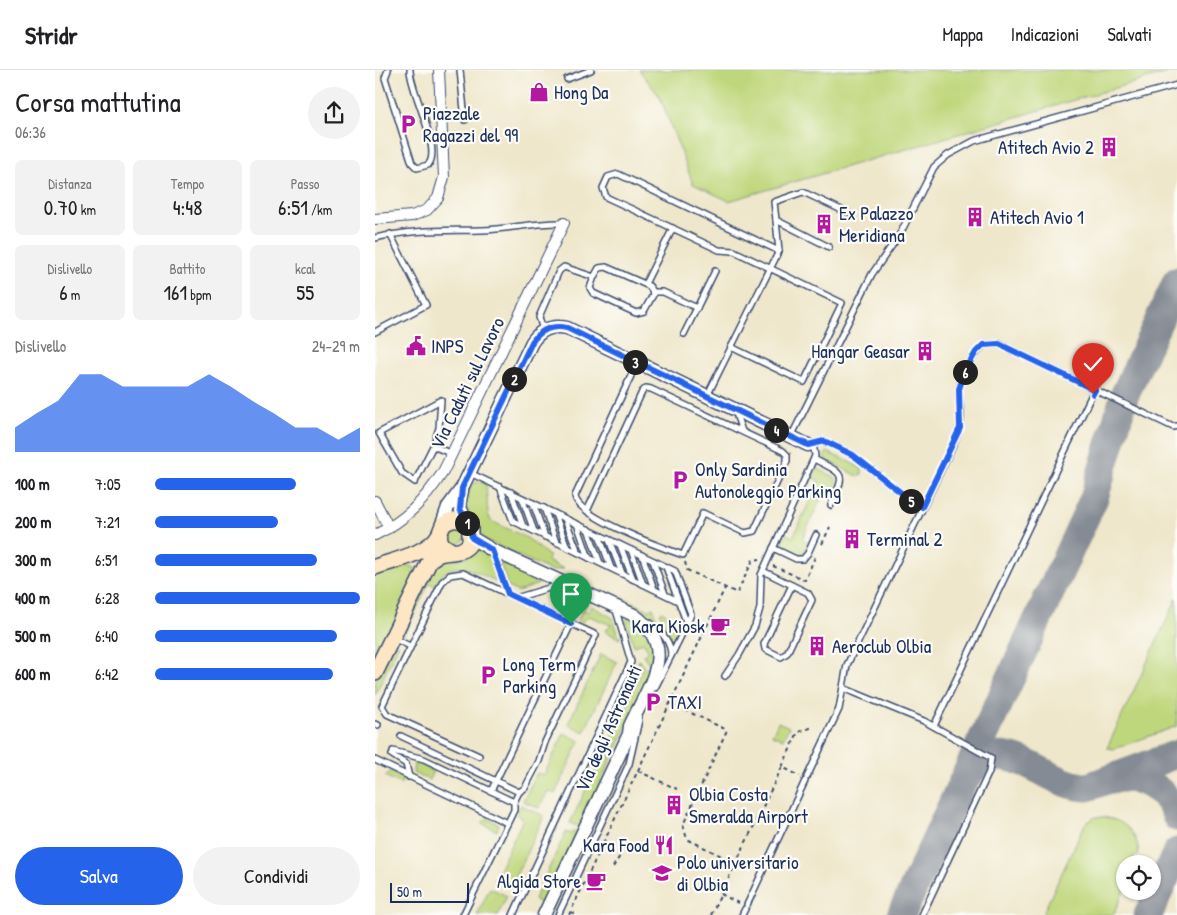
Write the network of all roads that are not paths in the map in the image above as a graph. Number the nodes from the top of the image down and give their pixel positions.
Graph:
1 (388, 70) edge
2 (410, 70) edge
3 (439, 70) edge
4 (460, 70) edge
5 (591, 70) edge
6 (567, 79) dead end
7 (1177, 85) edge
8 (465, 120) dead end
9 (848, 213) dead end
10 (375, 219) edge
11 (776, 220) junction
12 (564, 223) joint
13 (673, 228) junction
14 (389, 234) junction
15 (375, 238) edge
16 (829, 247) dead end
17 (779, 251) junction
18 (770, 268) junction
19 (715, 271) dead end
20 (594, 277) junction
21 (645, 284) junction
22 (653, 292) junction
23 (697, 308) junction
24 (543, 330) junction
25 (375, 332) edge
26 (684, 334) dead end
27 (731, 347) junction
28 (637, 363) junction
29 (1095, 390) junction
30 (706, 397) junction
31 (739, 411) junction
32 (1177, 426) edge
33 (742, 431) junction
34 (791, 437) junction
35 (808, 445) junction
36 (433, 446) junction
37 (453, 454) junction
38 (814, 460) junction
39 (470, 473) junction
40 (500, 487) junction
41 (462, 488) junction
42 (511, 492) junction
43 (522, 498) junction
44 (375, 501) edge
45 (533, 503) junction
46 (831, 505) dead end
47 (922, 507) junction
48 (544, 508) junction
49 (587, 511) junction
50 (555, 514) junction
51 (565, 519) junction
52 (577, 524) junction
53 (523, 526) junction
54 (389, 528) junction
55 (588, 529) junction
56 (470, 531) junction
57 (440, 532) junction
58 (535, 532) junction
59 (375, 535) edge
60 (599, 535) junction
61 (817, 535) dead end
62 (546, 537) junction
63 (609, 540) junction
64 (556, 542) junction
65 (620, 545) junction
66 (567, 548) junction
67 (773, 548) junction
68 (492, 550) junction
69 (631, 550) junction
70 (453, 552) junction
71 (578, 553) junction
72 (642, 555) junction
73 (589, 558) junction
74 (653, 561) junction
75 (600, 563) junction
76 (375, 567) edge
77 (666, 567) junction
78 (612, 569) junction
79 (763, 571) junction
80 (622, 574) junction
81 (633, 579) junction
82 (565, 583) junction
83 (643, 584) junction
84 (792, 585) junction
85 (654, 589) junction
86 (508, 594) junction
87 (665, 595) junction
88 (516, 598) junction
89 (678, 601) junction
90 (614, 606) junction
91 (634, 615) junction
92 (571, 624) junction
93 (687, 624) junction
94 (392, 638) junction
95 (410, 646) junction
96 (671, 656) junction
97 (375, 673) edge
98 (725, 676) dead end
99 (843, 688) junction
100 (934, 726) junction
101 (401, 736) dead end
102 (479, 756) dead end
103 (375, 760) edge
104 (409, 777) junction
105 (497, 781) junction
106 (491, 791) junction
107 (519, 792) junction
108 (514, 802) junction
109 (507, 823) junction
110 (745, 910) edge
111 (463, 915) edge
112 (513, 915) edge
113 (544, 915) edge
114 (558, 915) edge
115 (922, 915) edge

1 - 2 lane
3 - 10 street
4 - 8 lane
5 - 6 lane
7 - 34 lane
9 - 11 lane
11 - 16 lane
11 - 17 lane
12 - 14 lane
12 - 37 street, Via Caduti sul Lavoro
13 - 17 lane
13 - 18 lane
13 - 21 lane
14 - 15 lane
14 - 25 lane
17 - 18 lane
18 - 27 lane
18 - 27 lane
19 - 23 lane
20 - 21 lane
20 - 22 lane
20 - 24 lane
21 - 22 lane
22 - 23 lane
23 - 26 lane
24 - 28 street
24 - 39 street
27 - 30 lane
28 - 30 street
28 - 49 lane
29 - 32 lane
29 - 47 lane
29 - 100 lane
30 - 31 street
31 - 33 lane
31 - 34 street
33 - 49 lane
33 - 49 lane
34 - 35 street
35 - 38 lane
35 - 47 lane
36 - 36 lane
36 - 37 lane
37 - 54 street, Via Caduti sul Lavoro
38 - 46 lane
38 - 67 lane
39 - 40 lane
39 - 41 street
40 - 42 lane
40 - 53 lane
41 - 56 street
41 - 57 street
42 - 43 lane
42 - 53 lane
43 - 45 lane
43 - 58 lane
44 - 54 street
45 - 48 lane
45 - 62 lane
47 - 99 lane
48 - 50 lane
48 - 64 lane
50 - 51 lane
50 - 66 lane
51 - 52 lane
51 - 71 lane
52 - 55 lane
52 - 73 lane
53 - 58 lane
54 - 59 street, Via Caduti sul Lavoro
55 - 60 lane
55 - 75 lane
56 - 57 main road
56 - 68 street, Via degli Astronauti
56 - 70 main road
57 - 70 main road
57 - 76 main road
58 - 62 lane
60 - 63 lane
60 - 78 lane
61 - 67 lane
62 - 64 lane
63 - 65 lane
63 - 80 lane
64 - 66 lane
65 - 69 lane
65 - 81 lane
66 - 71 lane
67 - 79 lane
68 - 82 street, Via degli Astronauti
68 - 86 lane
69 - 72 lane
69 - 83 lane
70 - 94 main road
71 - 73 lane
72 - 74 lane
72 - 85 lane
73 - 75 lane
74 - 77 lane
74 - 87 lane
75 - 78 lane
77 - 89 lane
77 - 93 lane
78 - 80 lane
79 - 84 lane
79 - 98 lane
80 - 81 lane
81 - 83 lane
82 - 88 lane
82 - 90 street, Via degli Astronauti
83 - 85 lane
84 - 84 lane
85 - 87 lane
86 - 88 lane
86 - 95 lane
87 - 89 lane
88 - 92 lane
89 - 93 lane
90 - 91 street, Via degli Astronauti
90 - 112 lane
91 - 96 lane
91 - 113 street, Via degli Astronauti
92 - 105 lane
92 - 107 lane
93 - 96 lane
94 - 95 lane
94 - 97 main road
95 - 102 lane
96 - 114 lane
99 - 100 lane
99 - 110 lane
100 - 115 lane
101 - 105 lane
103 - 104 lane
104 - 106 lane
104 - 109 lane
105 - 106 lane
105 - 107 lane
106 - 108 lane
107 - 108 lane
108 - 109 lane
109 - 111 lane

